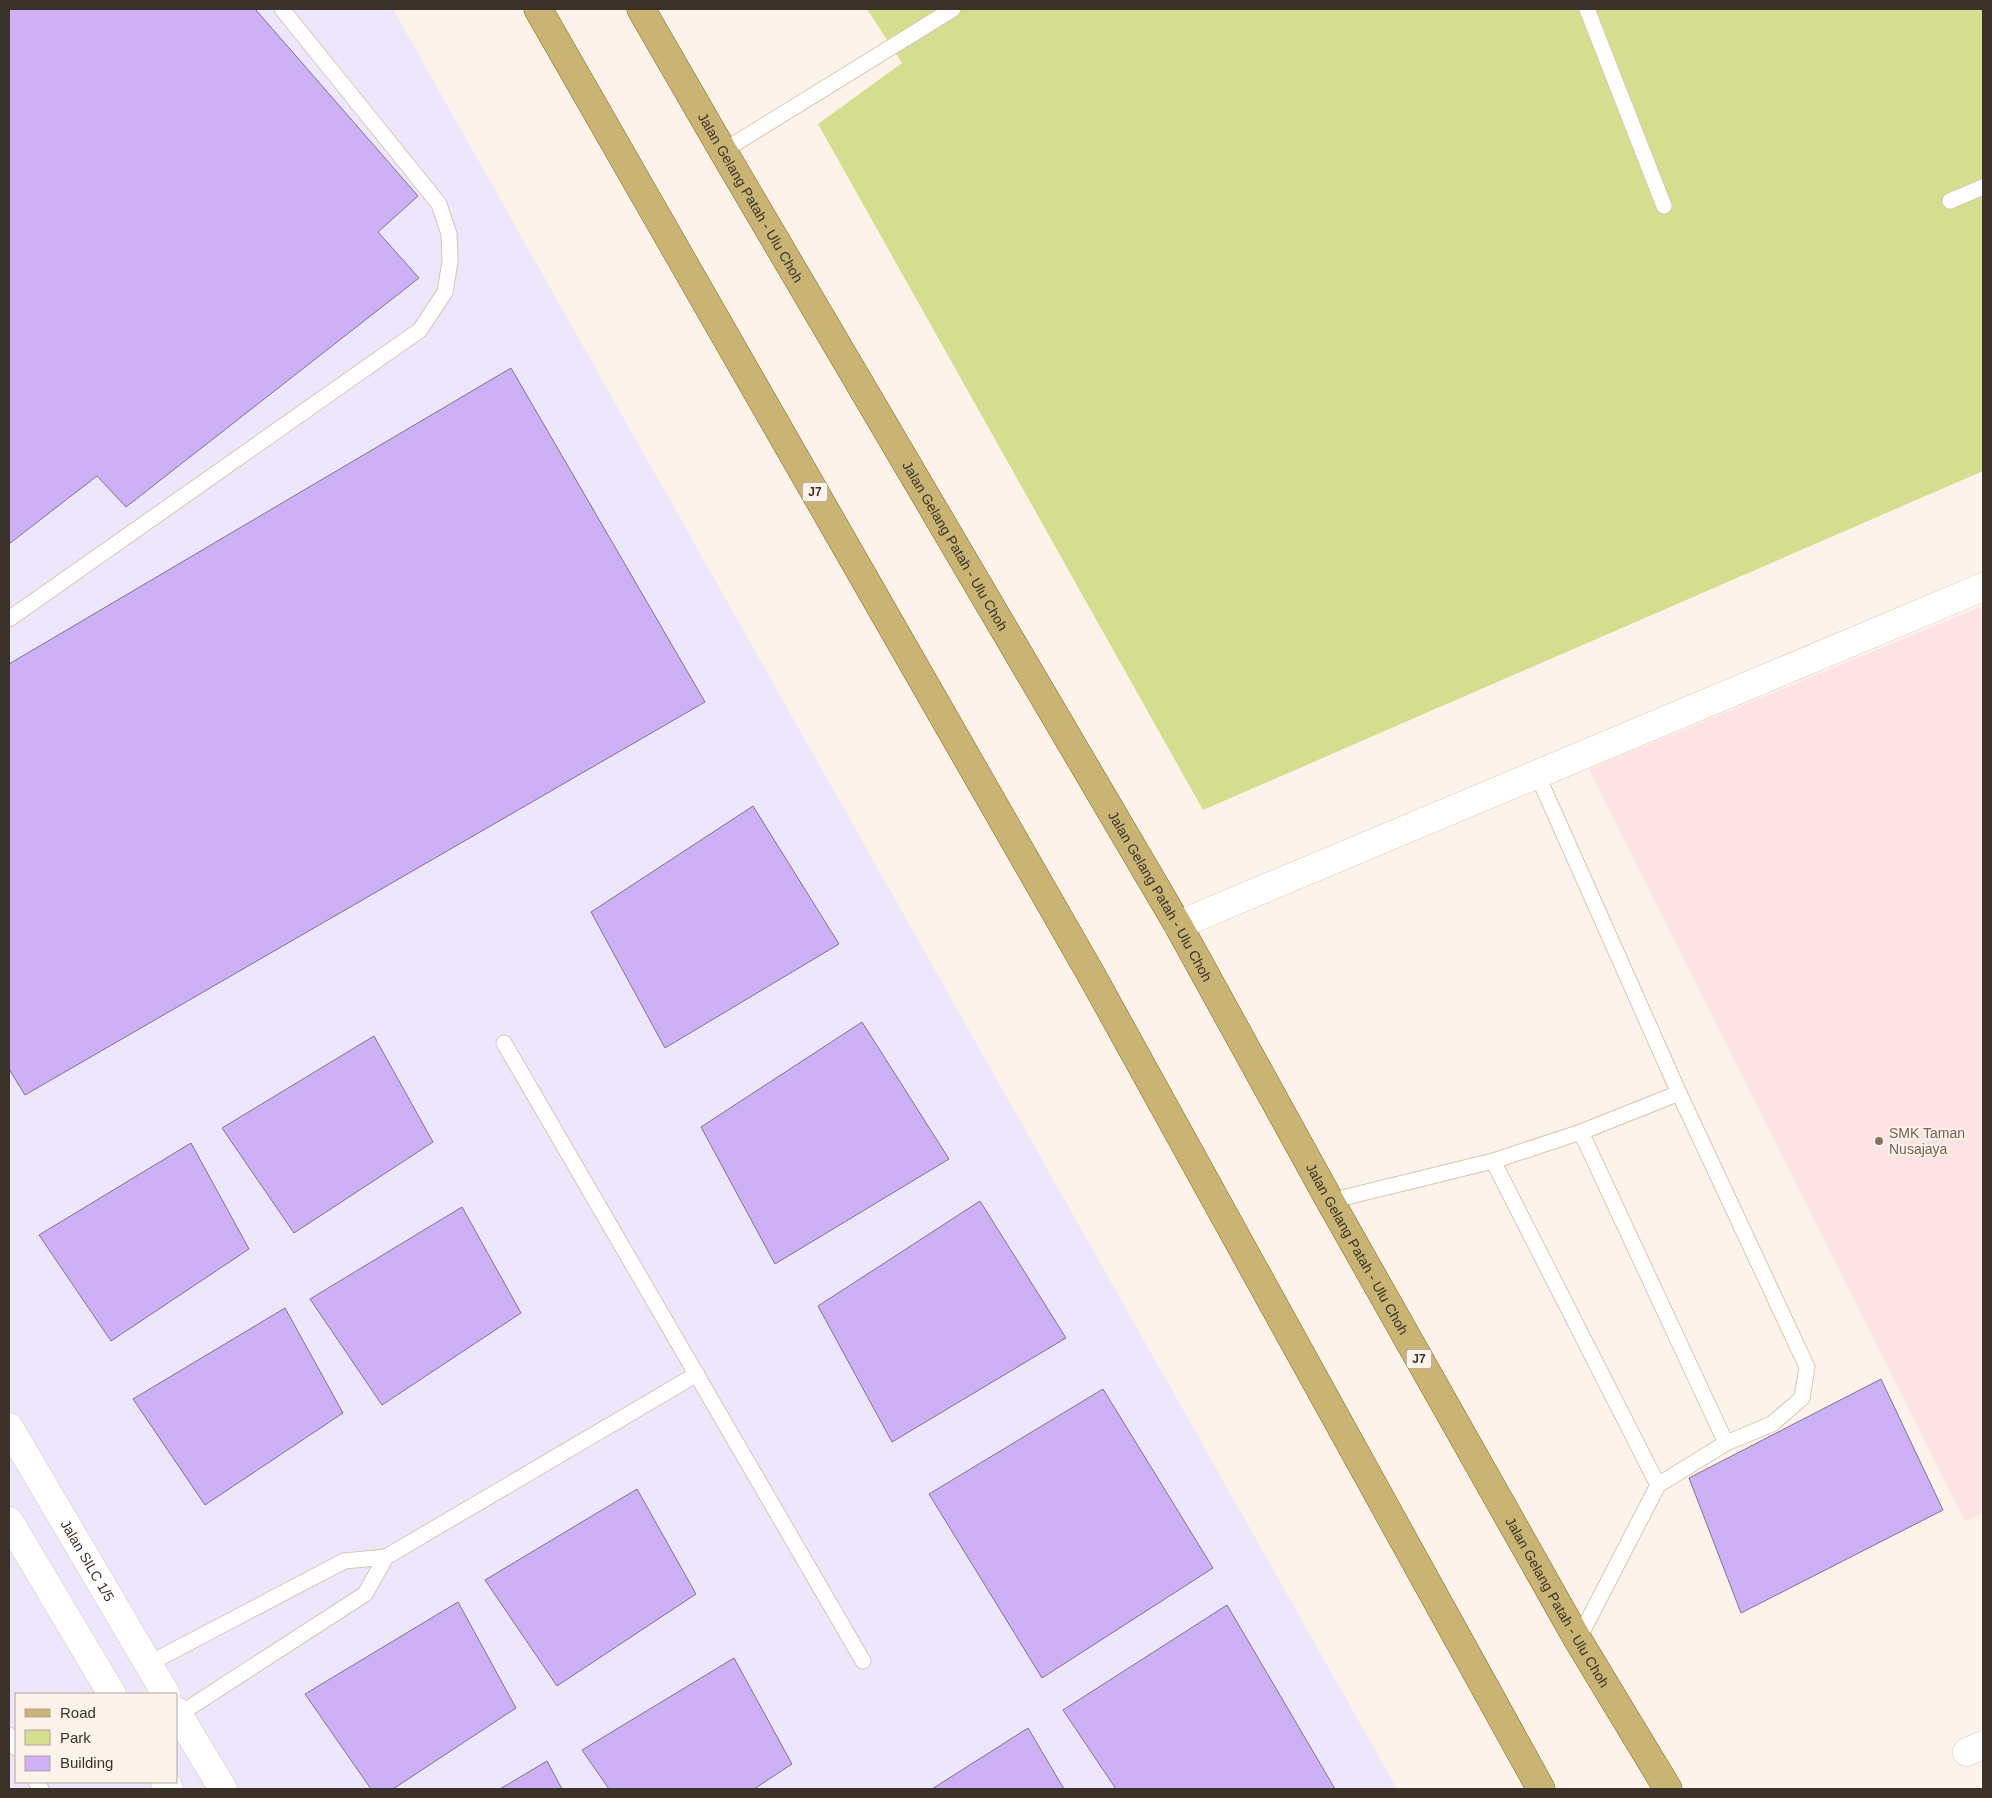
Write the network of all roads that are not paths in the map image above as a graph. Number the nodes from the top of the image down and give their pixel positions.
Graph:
1 (282, 9) edge
2 (538, 9) edge
3 (641, 9) edge
4 (954, 9) edge
5 (1587, 9) edge
6 (722, 151) junction
7 (1983, 187) edge
8 (1950, 201) dead end
9 (1664, 206) dead end
10 (1983, 587) edge
11 (9, 619) edge
12 (1537, 774) junction
13 (1178, 925) junction
14 (504, 1043) dead end
15 (1679, 1092) junction
16 (1581, 1132) junction
17 (1493, 1162) junction
18 (1330, 1201) junction
19 (697, 1374) junction
20 (9, 1426) edge
21 (1726, 1443) junction
22 (1658, 1485) junction
23 (9, 1521) edge
24 (386, 1557) junction
25 (1578, 1640) junction
26 (863, 1661) dead end
27 (148, 1664) junction
28 (111, 1693) edge
29 (166, 1693) edge
30 (178, 1705) edge
31 (178, 1714) edge
32 (9, 1735) edge
33 (15, 1746) edge
34 (223, 1789) edge
35 (1541, 1789) edge
36 (1668, 1789) edge

1 - 11 lane
2 - 35 main road, J7
3 - 6 main road, Jalan Gelang Patah - Ulu Choh / J7
4 - 6 lane
5 - 9 lane
6 - 13 main road, Jalan Gelang Patah - Ulu Choh / J7
7 - 8 lane
10 - 12 street
12 - 13 street
12 - 15 lane
13 - 18 main road, Jalan Gelang Patah - Ulu Choh / J7
14 - 19 lane
15 - 16 lane
15 - 21 lane
16 - 17 lane
16 - 21 lane
17 - 18 lane
17 - 22 lane
18 - 25 main road, Jalan Gelang Patah - Ulu Choh / J7
19 - 24 lane
19 - 26 lane
20 - 27 street, Jalan SILC 1/5
21 - 22 lane
22 - 25 lane
23 - 28 street
24 - 27 lane
24 - 30 lane
25 - 36 main road, Jalan Gelang Patah - Ulu Choh / J7
27 - 29 street, Jalan SILC 1/5
31 - 34 street, Jalan SILC 1/5
32 - 33 lane

